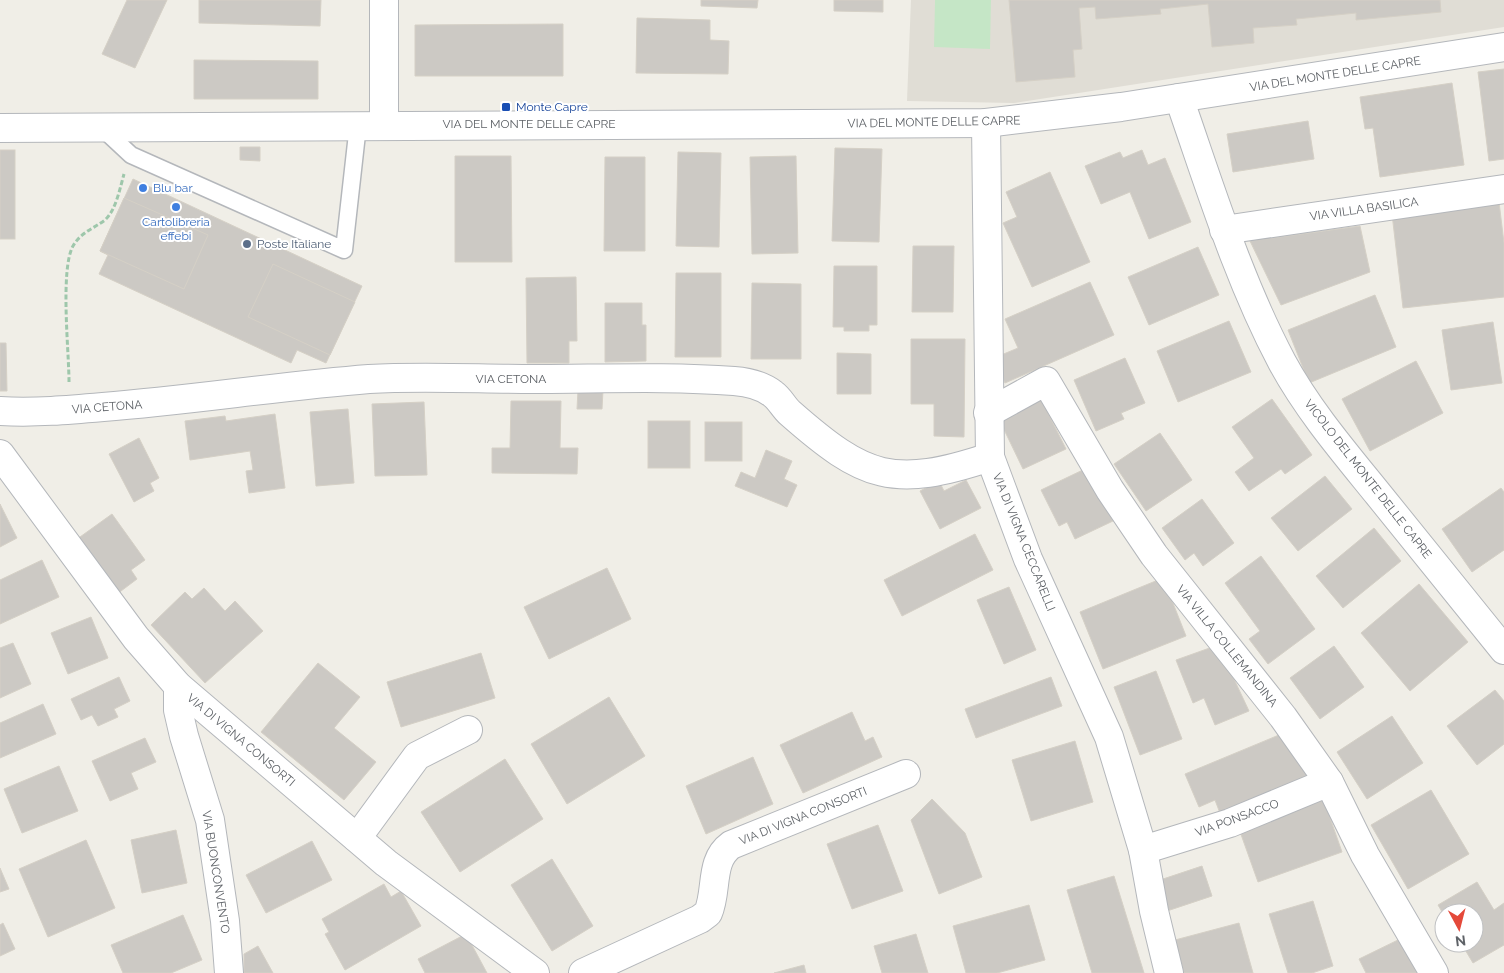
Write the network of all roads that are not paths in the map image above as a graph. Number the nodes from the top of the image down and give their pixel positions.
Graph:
1 (384, 0) edge
2 (1504, 47) edge
3 (1179, 98) junction
4 (986, 123) junction
5 (371, 125) junction
6 (0, 128) edge
7 (102, 128) junction
8 (1504, 189) edge
9 (1224, 230) junction
10 (0, 412) edge
11 (988, 413) junction
12 (0, 454) edge
13 (990, 457) junction
14 (1504, 650) edge
15 (178, 686) junction
16 (468, 730) dead end
17 (906, 774) dead end
18 (1329, 782) junction
19 (358, 838) junction
20 (1143, 850) junction
21 (229, 973) edge
22 (535, 973) edge
23 (583, 973) edge
24 (1169, 973) edge
25 (1434, 973) edge

1 - 5 street
2 - 3 street, VIA DEL MONTE DELLE CAPRE
3 - 4 street, VIA DEL MONTE DELLE CAPRE
3 - 9 street, VICOLO DEL MONTE DELLE CAPRE
4 - 5 street, VIA DEL MONTE DELLE CAPRE
4 - 11 street, VIA DI VIGNA CECCARELLI
5 - 7 street, VIA DEL MONTE DELLE CAPRE
5 - 7 lane
6 - 7 street, VIA DEL MONTE DELLE CAPRE
8 - 9 street, VIA VILLA BASILICA
9 - 14 street, VICOLO DEL MONTE DELLE CAPRE
10 - 13 street, VIA CETONA
11 - 13 street, VIA DI VIGNA CECCARELLI
11 - 18 street, VIA VILLA COLLEMANDINA
12 - 15 street, VIA DI VIGNA CONSORTI
13 - 20 street, VIA DI VIGNA CECCARELLI
15 - 19 street, VIA DI VIGNA CONSORTI
15 - 21 street, VIA BUONCONVENTO
16 - 19 street
17 - 23 street, VIA DI VIGNA CONSORTI
18 - 20 street, VIA PONSACCO
18 - 25 street, VIA VILLA COLLEMANDINA
19 - 22 street, VIA DI VIGNA CONSORTI
20 - 24 street, VIA DI VIGNA CECCARELLI

